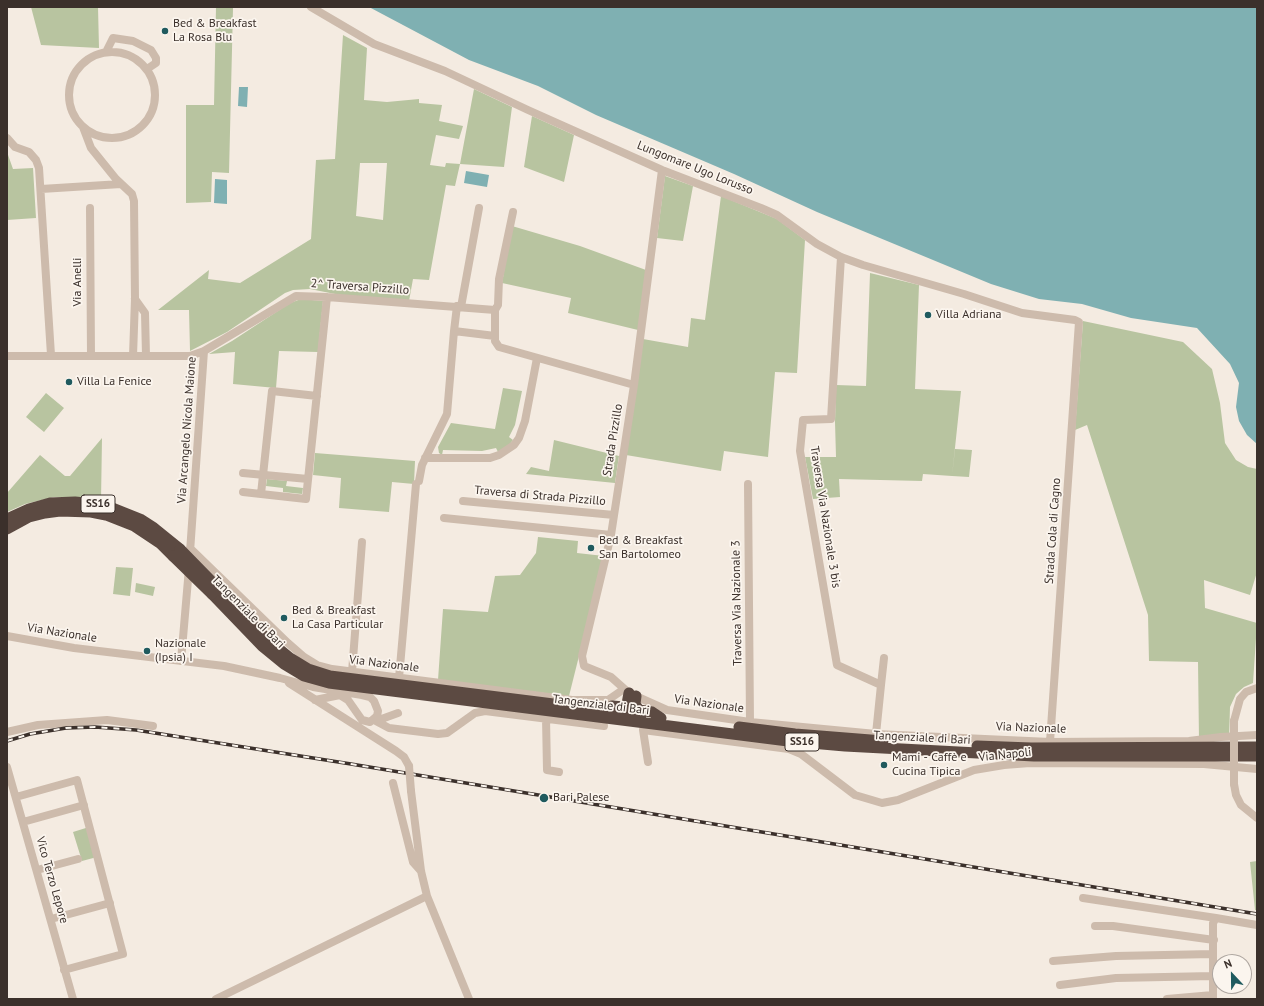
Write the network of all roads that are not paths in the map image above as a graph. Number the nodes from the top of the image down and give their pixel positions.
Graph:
1 (311, 7) edge
2 (106, 52) junction
3 (147, 69) junction
4 (82, 126) junction
5 (7, 138) edge
6 (662, 170) junction
7 (121, 184) junction
8 (41, 189) junction
9 (90, 208) dead end
10 (479, 208) dead end
11 (514, 212) dead end
12 (841, 257) junction
13 (327, 297) junction
14 (135, 299) junction
15 (459, 306) junction
16 (495, 310) junction
17 (1079, 322) joint
18 (454, 331) junction
19 (495, 336) junction
20 (204, 351) junction
21 (51, 355) junction
22 (7, 356) edge
23 (91, 356) junction
24 (133, 356) junction
25 (146, 356) junction
26 (537, 358) junction
27 (634, 385) junction
28 (317, 396) junction
29 (425, 458) junction
30 (243, 472) dead end
31 (263, 475) junction
32 (308, 479) junction
33 (748, 484) dead end
34 (243, 492) dead end
35 (261, 494) junction
36 (463, 501) dead end
37 (614, 515) junction
38 (7, 518) edge
39 (444, 518) dead end
40 (7, 529) edge
41 (611, 535) junction
42 (362, 542) dead end
43 (181, 551) junction
44 (217, 593) junction
45 (7, 636) edge
46 (884, 658) dead end
47 (182, 661) junction
48 (352, 672) junction
49 (280, 678) junction
50 (399, 678) junction
51 (881, 685) junction
52 (313, 687) junction
53 (1257, 688) edge
54 (630, 693) junction
55 (307, 694) junction
56 (334, 697) junction
57 (320, 700) junction
58 (331, 706) junction
59 (567, 706) junction
60 (398, 713) dead end
61 (338, 716) junction
62 (546, 718) junction
63 (662, 718) junction
64 (375, 720) junction
65 (750, 722) junction
66 (153, 726) dead end
67 (604, 726) dead end
68 (7, 732) edge
69 (876, 734) junction
70 (1257, 736) edge
71 (1050, 742) junction
72 (1257, 747) edge
73 (1257, 756) edge
74 (648, 762) dead end
75 (7, 767) edge
76 (1257, 769) edge
77 (559, 772) dead end
78 (393, 783) dead end
79 (16, 797) junction
80 (84, 805) junction
81 (1257, 818) edge
82 (23, 822) junction
83 (78, 859) dead end
84 (37, 870) junction
85 (421, 871) junction
86 (427, 896) junction
87 (1083, 898) dead end
88 (110, 903) junction
89 (1216, 918) junction
90 (50, 919) junction
91 (1257, 925) edge
92 (1094, 926) dead end
93 (1214, 940) junction
94 (1212, 954) edge
95 (1213, 954) edge
96 (1053, 961) dead end
97 (64, 970) junction
98 (1212, 976) edge
99 (1060, 985) dead end
100 (1213, 997) edge
101 (73, 999) edge
102 (216, 999) edge
103 (469, 999) edge
104 (1167, 999) edge

1 - 6 street, Lungomare Ugo Lorusso
2 - 3 street
2 - 3 street
2 - 4 street
3 - 4 street
4 - 7 street
5 - 8 street
6 - 12 street, Lungomare Ugo Lorusso
6 - 27 street, Strada Pizzillo
7 - 8 street
7 - 14 street
8 - 21 street
9 - 23 street, Via Anelli
10 - 15 street
11 - 16 street
12 - 17 street, Lungomare Ugo Lorusso
12 - 51 street, Traversa Via Nazionale 3 bis
13 - 15 street, 2^ Traversa Pizzillo
13 - 20 street, 2^ Traversa Pizzillo
13 - 28 street
14 - 24 street
14 - 25 street
15 - 16 street, 2^ Traversa Pizzillo
15 - 18 street
16 - 19 street
17 - 71 street, Strada Cola di Cagno
18 - 19 street
18 - 29 street
19 - 26 street
20 - 25 street, Via Arcangelo Nicola Maione
20 - 43 street, Via Arcangelo Nicola Maione
21 - 22 street, Via Arcangelo Nicola Maione
21 - 23 street, Via Arcangelo Nicola Maione
23 - 24 street, Via Arcangelo Nicola Maione
24 - 25 street, Via Arcangelo Nicola Maione
26 - 27 street
26 - 29 street
27 - 37 street, Strada Pizzillo
28 - 31 street
28 - 32 street
29 - 50 street
30 - 31 street
31 - 32 street
31 - 35 street
32 - 35 street
33 - 65 street, Traversa Via Nazionale 3
34 - 35 street
36 - 37 street, Traversa di Strada Pizzillo
37 - 41 street, Strada Pizzillo
38 - 43 highway, Tangenziale di Bari / SS16
39 - 41 street
40 - 43 highway, Tangenziale di Bari / SS16
41 - 54 street, Strada Pizzillo
42 - 48 street
43 - 44 highway, Tangenziale di Bari / SS16, bridge
43 - 47 street, Via Arcangelo Nicola Maione
43 - 48 street, Via Nazionale
44 - 59 highway, Tangenziale di Bari / SS16
44 - 73 highway, Tangenziale di Bari / SS16
45 - 47 street, Via Nazionale
46 - 51 street
47 - 49 street, Via Nazionale
48 - 50 street, Via Nazionale
49 - 52 street, Via Nazionale
49 - 55 street
50 - 54 street, Via Nazionale
51 - 69 street
52 - 55 street
52 - 57 street
52 - 64 street, Via Nazionale
53 - 81 street, bridge
54 - 59 highway
54 - 63 highway
54 - 65 street, Via Nazionale
55 - 57 street
56 - 57 street
56 - 58 street
56 - 64 street
57 - 58 street
57 - 61 street
58 - 61 street
59 - 63 highway, Tangenziale di Bari / SS16
60 - 64 street
61 - 85 street, bridge
62 - 64 street
62 - 67 street
62 - 77 street
63 - 72 highway, Tangenziale di Bari / SS16
65 - 69 street, Via Nazionale
66 - 68 street
69 - 71 street, Via Nazionale
70 - 71 street, Via Nazionale
74 - 76 street, Via Napoli
75 - 79 street, Vico Terzo Lepore
78 - 85 street
79 - 80 street
79 - 82 street, Vico Terzo Lepore
80 - 82 street
80 - 88 street
82 - 84 street, Vico Terzo Lepore
83 - 84 street
84 - 90 street, Vico Terzo Lepore
85 - 86 street
86 - 102 street
86 - 103 street
87 - 89 street
88 - 90 street
88 - 97 street
89 - 91 street
89 - 93 street
90 - 97 street, Vico Terzo Lepore
92 - 93 street
93 - 95 street
94 - 96 street
97 - 101 street, Vico Terzo Lepore
98 - 99 street
100 - 104 street

